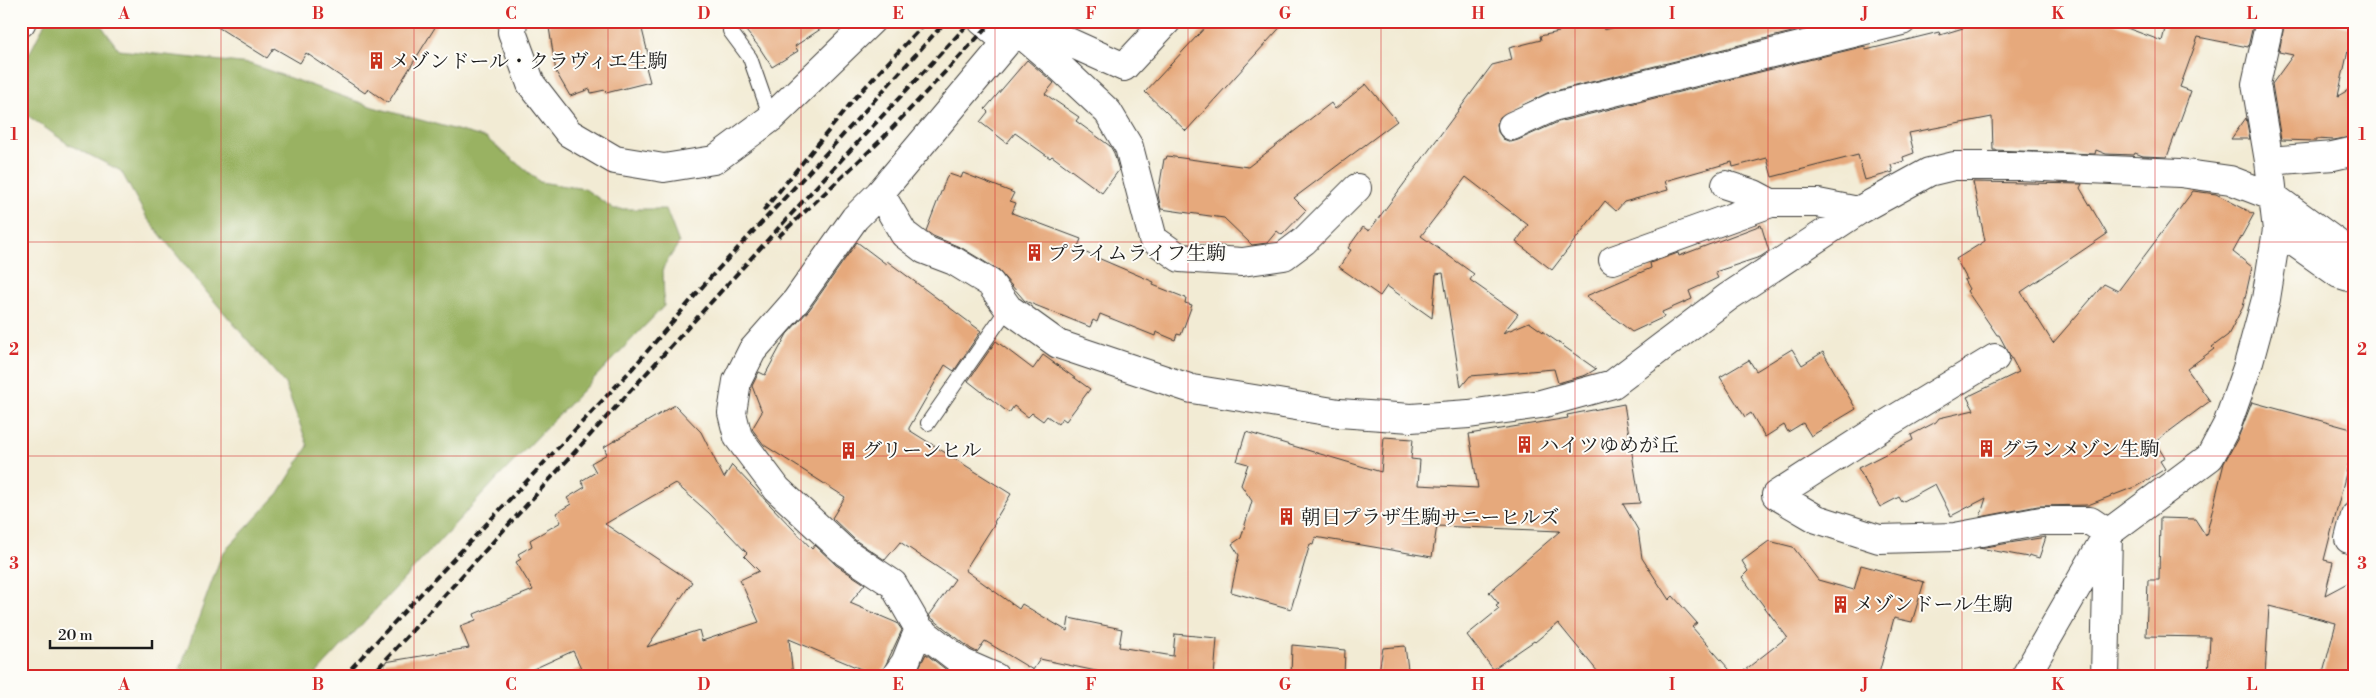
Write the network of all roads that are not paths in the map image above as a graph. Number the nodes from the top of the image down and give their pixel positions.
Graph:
1 (513, 21) edge
2 (871, 21) edge
3 (982, 21) edge
4 (1167, 21) edge
5 (1902, 21) edge
6 (2270, 21) edge
7 (730, 31) dead end
8 (1013, 37) junction
9 (771, 118) junction
10 (1512, 126) dead end
11 (2355, 151) edge
12 (2269, 161) junction
13 (1726, 185) dead end
14 (1357, 188) dead end
15 (880, 193) junction
16 (2274, 197) junction
17 (1771, 204) junction
18 (1858, 211) junction
19 (2277, 230) junction
20 (2355, 256) edge
21 (1614, 260) dead end
22 (2355, 279) edge
23 (1008, 308) junction
24 (1995, 358) dead end
25 (928, 423) dead end
26 (2355, 516) edge
27 (2108, 533) junction
28 (2355, 541) edge
29 (919, 629) junction
30 (895, 677) edge
31 (995, 677) edge
32 (2025, 677) edge
33 (2105, 677) edge

1 - 9 street
2 - 9 street
3 - 8 street
4 - 8 street
5 - 10 street
6 - 12 street
7 - 9 lane
8 - 14 street
8 - 15 street
11 - 12 street
12 - 16 street
13 - 17 street
15 - 23 street
15 - 29 street
16 - 18 street
16 - 19 street
16 - 20 street
17 - 18 street
17 - 21 street
18 - 23 street
19 - 22 street
19 - 27 street
23 - 25 lane
24 - 27 street
26 - 28 street
27 - 32 street
27 - 33 street
29 - 30 street
29 - 31 street

